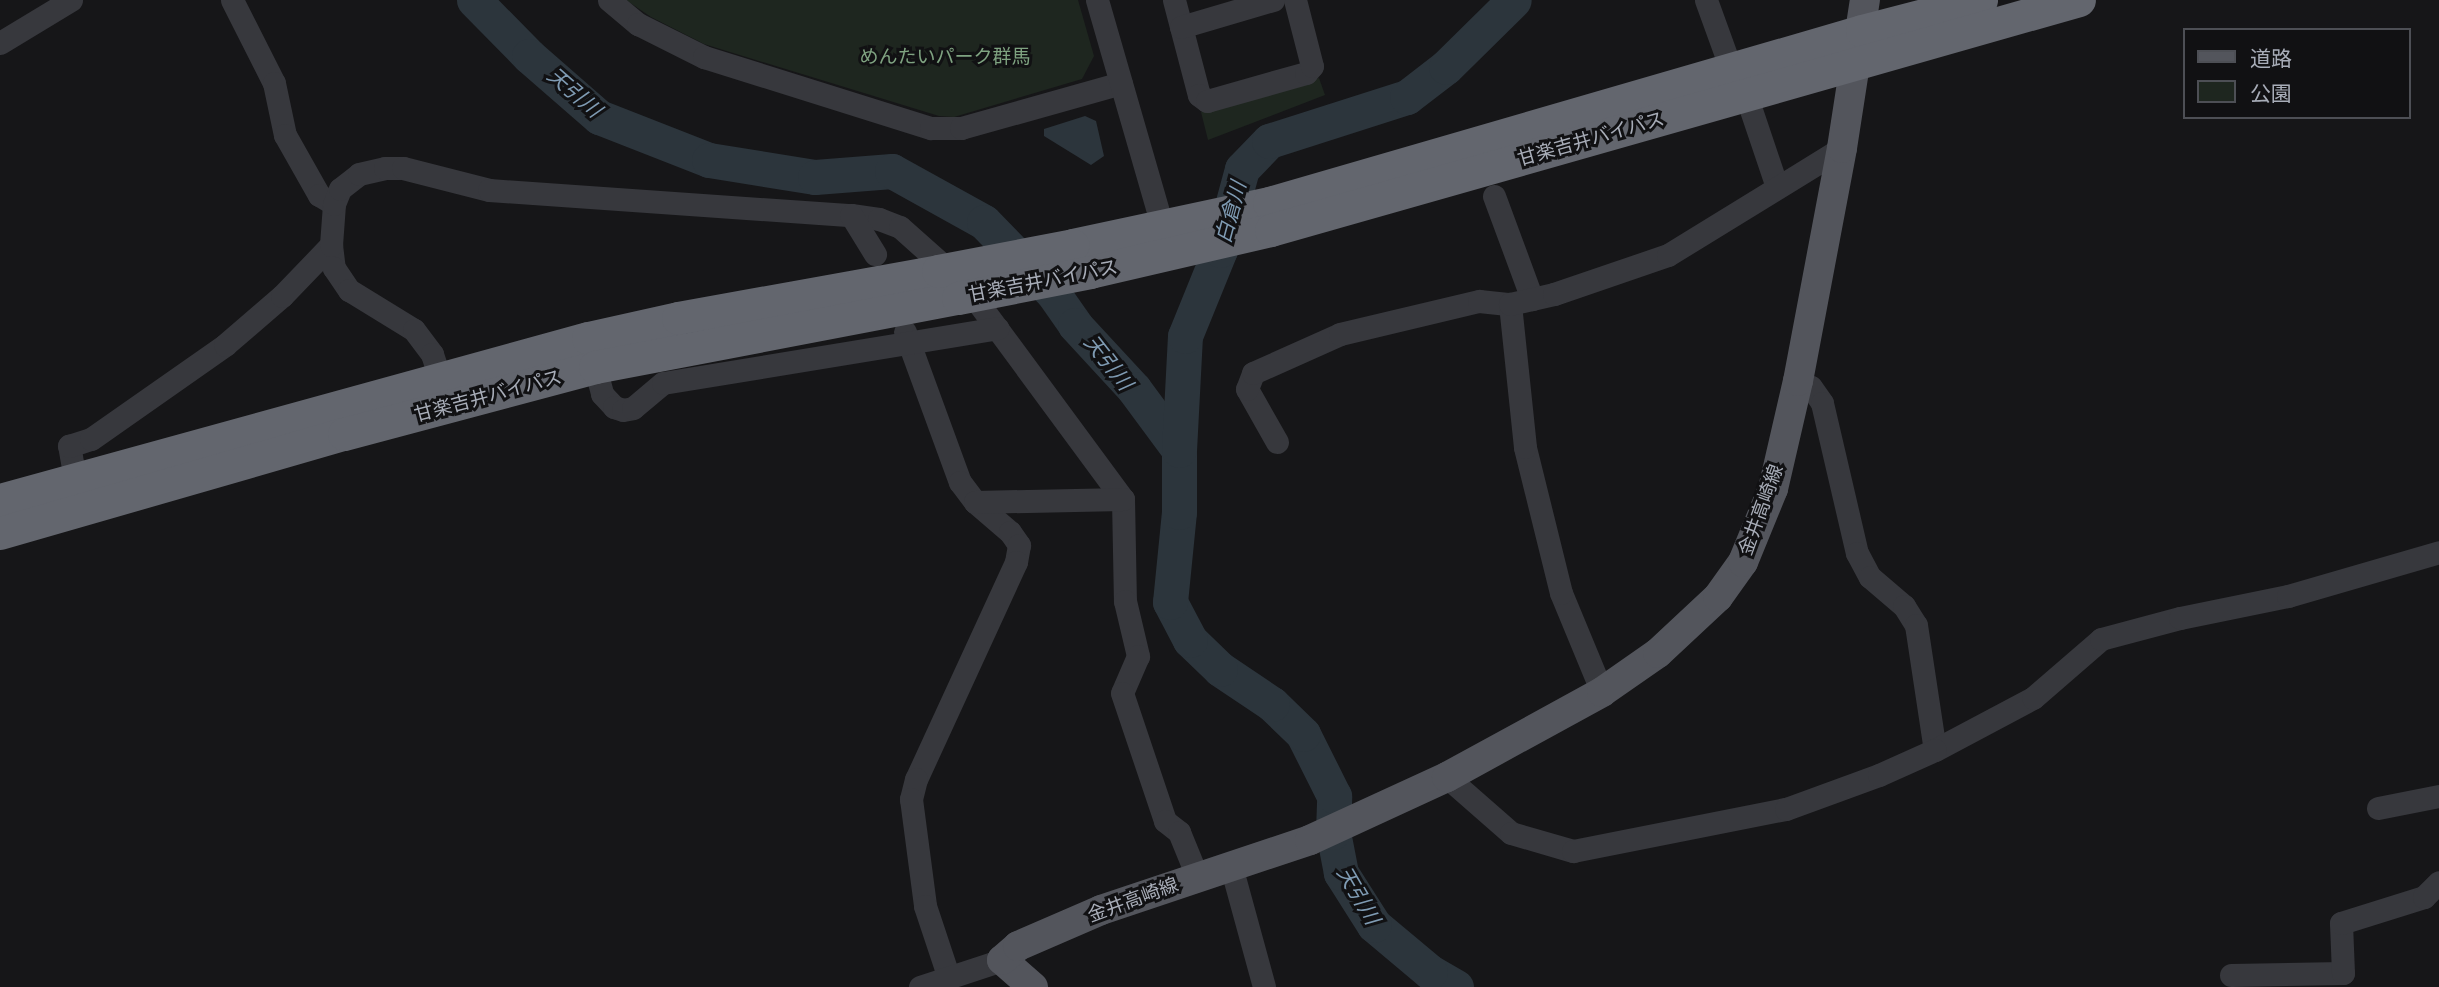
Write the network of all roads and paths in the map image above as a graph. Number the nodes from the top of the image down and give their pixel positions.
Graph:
1 (71, 0) edge
2 (232, 0) edge
3 (608, 0) edge
4 (1097, 0) edge
5 (1174, 0) edge
6 (1295, 0) edge
7 (1706, 0) edge
8 (1981, 0) edge
9 (2079, 0) edge
10 (1264, 1) edge
11 (1181, 26) junction
12 (1862, 31) edge
13 (0, 43) edge
14 (1739, 82) junction
15 (1121, 83) junction
16 (1842, 148) junction
17 (1777, 187) junction
18 (1494, 196) dead end
19 (334, 204) junction
20 (851, 215) junction
21 (1163, 228) junction
22 (1195, 234) junction
23 (331, 245) junction
24 (875, 254) dead end
25 (1082, 259) junction
26 (1521, 302) junction
27 (998, 328) junction
28 (907, 337) junction
29 (595, 367) junction
30 (440, 378) junction
31 (1798, 381) junction
32 (1277, 442) dead end
33 (75, 479) junction
34 (1123, 499) junction
35 (0, 500) edge
36 (975, 502) junction
37 (0, 533) edge
38 (2439, 552) edge
39 (1602, 692) junction
40 (1936, 750) junction
41 (1447, 777) junction
42 (2439, 796) edge
43 (2378, 808) dead end
44 (1231, 866) junction
45 (1197, 876) junction
46 (2439, 882) edge
47 (1002, 960) junction
48 (2231, 975) dead end
49 (949, 978) junction
50 (920, 987) edge
51 (1033, 987) edge
52 (1264, 987) edge

1 - 13 street
2 - 19 street
3 - 15 street
4 - 15 street
5 - 11 street
6 - 11 street
7 - 14 street
8 - 12 highway, 甘楽吉井バイパス
9 - 12 highway, 甘楽吉井バイパス
10 - 11 street
12 - 14 highway, 甘楽吉井バイパス
12 - 16 main road, 金井高崎線
14 - 17 street
14 - 22 highway, 甘楽吉井バイパス
15 - 21 street
16 - 17 street
16 - 31 main road, 金井高崎線
17 - 26 street
18 - 26 street
19 - 20 street
19 - 23 street
20 - 24 street
20 - 27 street
21 - 22 highway, 甘楽吉井バイパス
21 - 25 highway, 甘楽吉井バイパス
22 - 25 highway, 甘楽吉井バイパス
23 - 30 street
23 - 33 street
25 - 29 highway, 甘楽吉井バイパス, bridge
25 - 30 highway, 甘楽吉井バイパス, bridge
26 - 32 street
26 - 39 street
27 - 28 street
27 - 34 street
28 - 29 street
28 - 36 street
29 - 37 highway, 甘楽吉井バイパス
30 - 33 highway, 甘楽吉井バイパス
31 - 39 main road, 金井高崎線
31 - 40 street
33 - 35 highway, 甘楽吉井バイパス
34 - 36 street
34 - 45 street
36 - 49 street
38 - 40 street
39 - 41 main road, 金井高崎線
40 - 41 street
41 - 44 main road, 金井高崎線
42 - 43 street
44 - 45 main road, 金井高崎線
44 - 52 street
45 - 47 main road, 金井高崎線
46 - 48 street
47 - 49 street
47 - 51 main road
49 - 50 street

